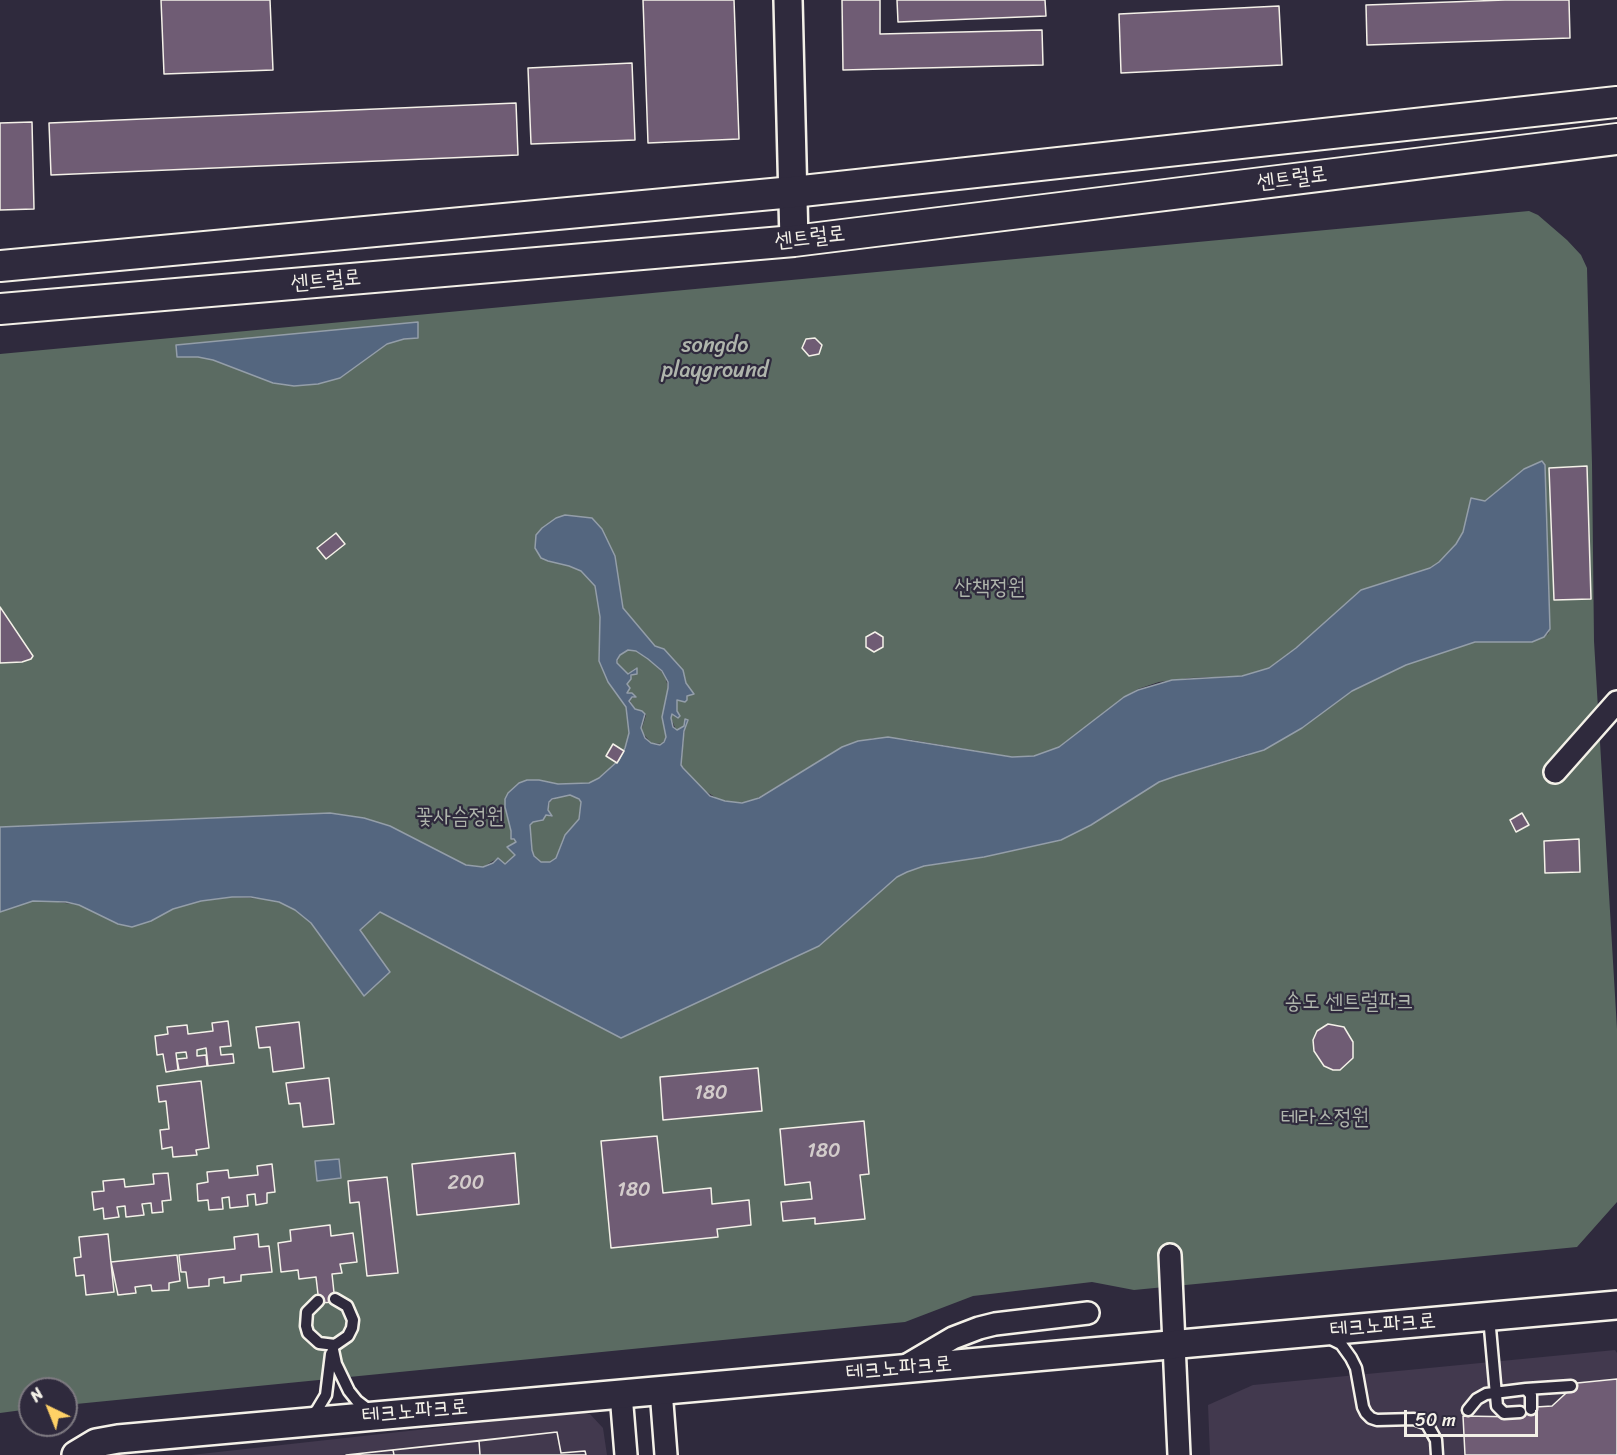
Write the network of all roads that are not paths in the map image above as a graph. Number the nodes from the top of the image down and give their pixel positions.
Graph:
1 (788, 0) edge
2 (1617, 102) edge
3 (1617, 139) edge
4 (793, 192) junction
5 (794, 241) junction
6 (0, 266) edge
7 (0, 309) edge
8 (1617, 702) edge
9 (1555, 772) dead end
10 (1170, 1255) dead end
11 (335, 1299) dead end
12 (318, 1301) dead end
13 (1617, 1305) edge
14 (1089, 1313) dead end
15 (1489, 1317) junction
16 (1304, 1333) junction
17 (1174, 1344) junction
18 (332, 1345) junction
19 (902, 1368) junction
20 (1571, 1386) dead end
21 (1526, 1389) junction
22 (661, 1390) junction
23 (1496, 1392) junction
24 (621, 1394) junction
25 (1468, 1410) dead end
26 (381, 1415) junction
27 (301, 1422) junction
28 (181, 1433) junction
29 (76, 1455) edge
30 (142, 1455) edge
31 (626, 1455) edge
32 (666, 1455) edge
33 (1179, 1455) edge
34 (1437, 1455) edge

1 - 4 street
2 - 4 main road, 센트럴로
3 - 5 main road, 센트럴로
4 - 5 street
4 - 6 main road, 센트럴로
5 - 7 main road, 센트럴로
8 - 9 street
10 - 17 street
11 - 18 lane
12 - 18 lane
13 - 15 street, 테크노파크로
14 - 19 street
15 - 16 street, 테크노파크로
15 - 23 lane
16 - 17 street, 테크노파크로
16 - 34 lane
17 - 19 street, 테크노파크로
17 - 33 street
18 - 26 lane
18 - 27 lane
19 - 22 street, 테크노파크로
20 - 21 lane
21 - 23 lane
21 - 23 lane
22 - 24 street, 테크노파크로
22 - 32 street
23 - 25 lane
24 - 26 street, 테크노파크로
24 - 31 street
26 - 27 street, 테크노파크로
27 - 28 street, 테크노파크로
28 - 29 street, 테크노파크로
28 - 30 street, 테크노파크로

